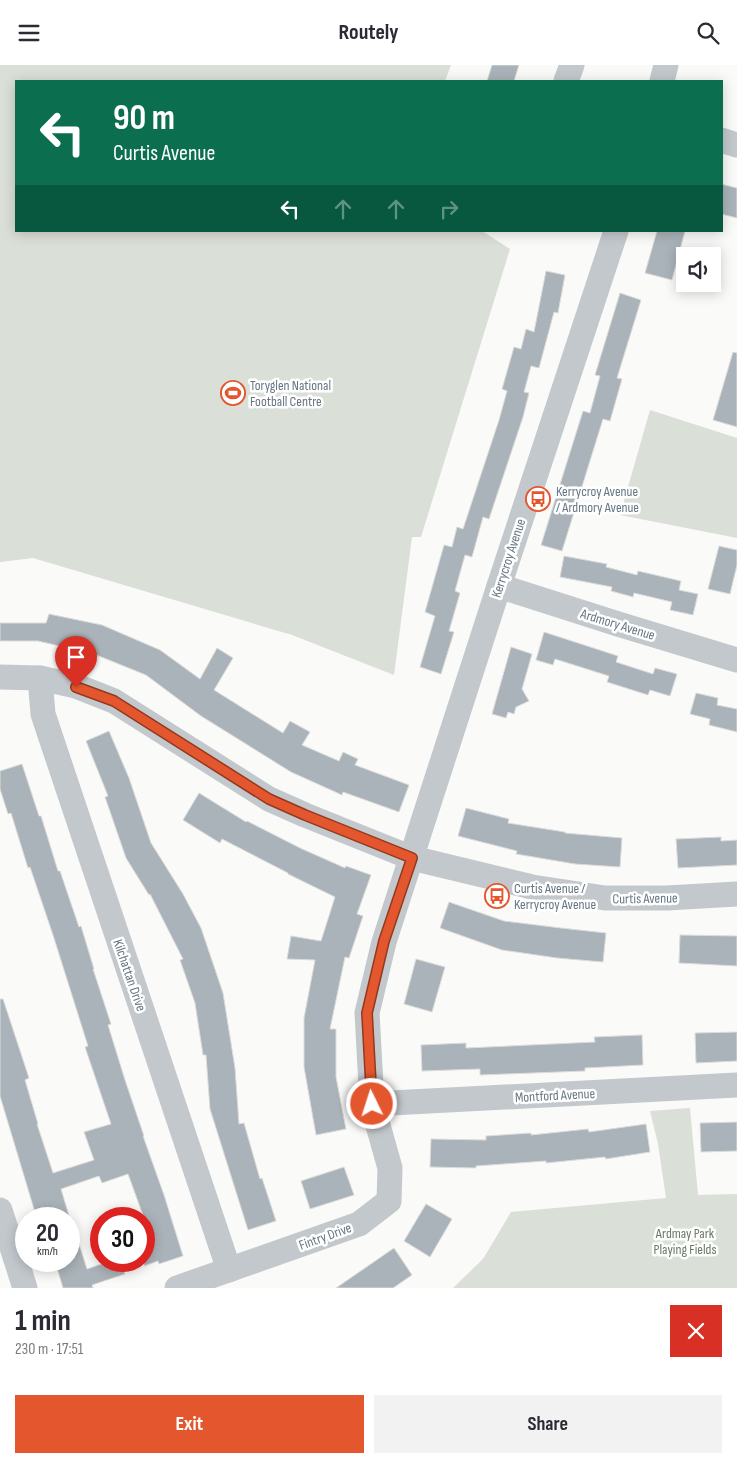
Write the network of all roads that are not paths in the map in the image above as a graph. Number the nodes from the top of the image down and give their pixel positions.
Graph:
1 (572, 65) edge
2 (666, 65) edge
3 (566, 80) edge
4 (662, 80) edge
5 (723, 142) edge
6 (737, 145) edge
7 (616, 232) edge
8 (499, 585) junction
9 (737, 660) edge
10 (0, 677) edge
11 (40, 678) junction
12 (412, 858) junction
13 (737, 893) edge
14 (737, 1085) edge
15 (372, 1104) junction
16 (0, 1209) edge
17 (229, 1270) junction
18 (25, 1288) edge
19 (177, 1288) edge

1 - 3 street
2 - 4 street
5 - 6 street
7 - 8 street, Kerrycroy Avenue
8 - 9 street, Ardmory Avenue
8 - 12 street, Kerrycroy Avenue
10 - 11 street, Curtis Avenue
11 - 12 street, Curtis Avenue
11 - 17 street, Kilchattan Drive
12 - 13 street, Curtis Avenue
12 - 15 street, Fintry Drive
14 - 15 street, Montford Avenue
15 - 17 street, Fintry Drive
16 - 18 street
17 - 19 street, Fintry Drive

